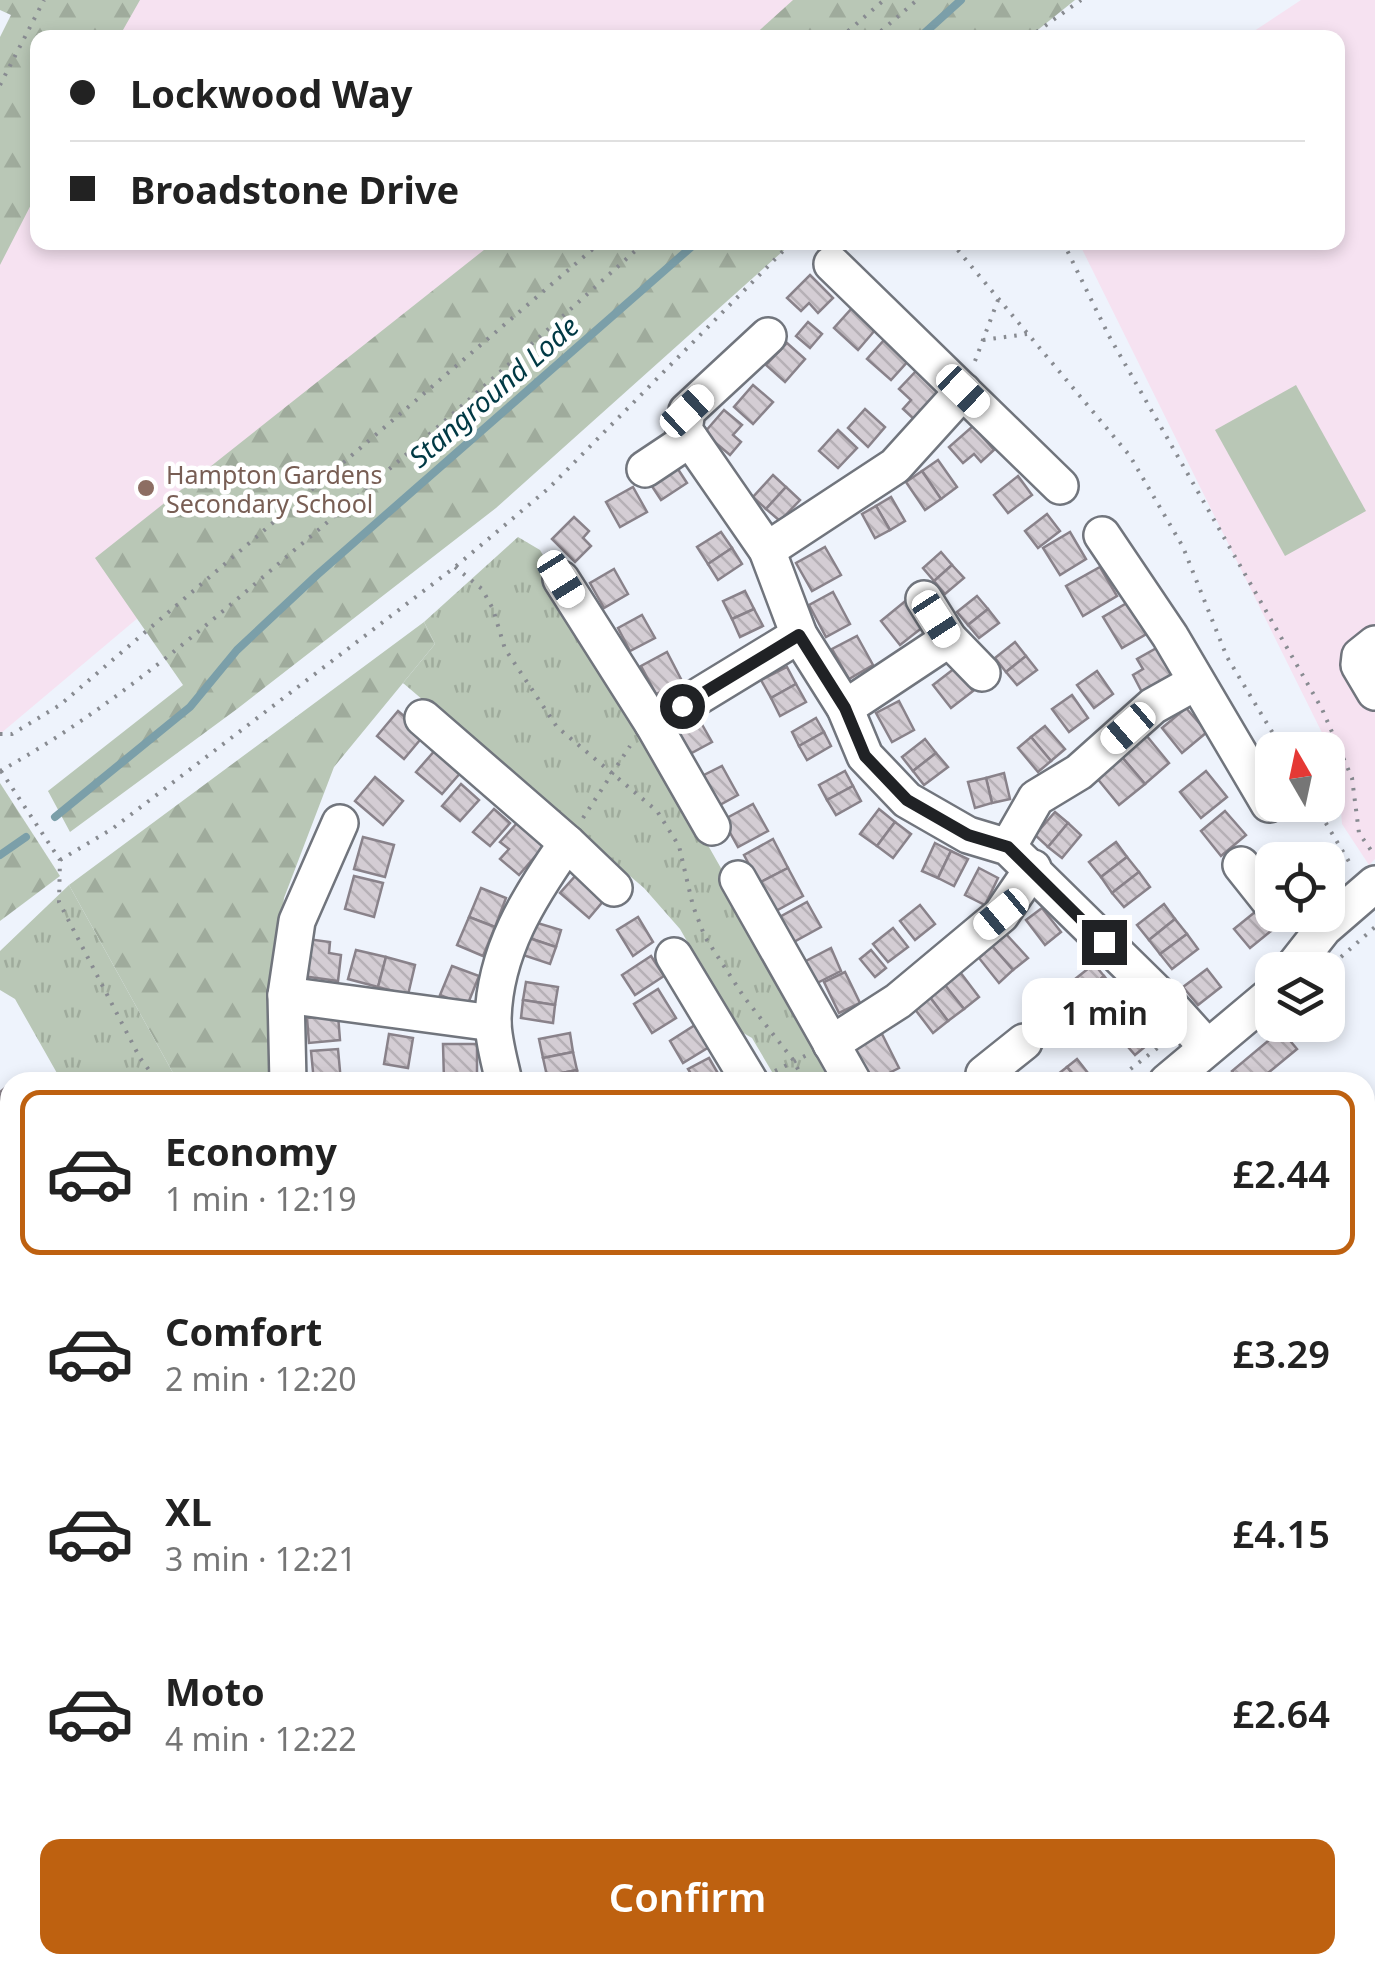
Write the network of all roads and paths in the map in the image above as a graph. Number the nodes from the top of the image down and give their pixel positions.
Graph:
1 (44, 0) edge
2 (884, 0) edge
3 (916, 0) edge
4 (1081, 0) edge
5 (849, 30) edge
6 (882, 30) edge
7 (1039, 30) edge
8 (0, 85) edge
9 (592, 250) edge
10 (636, 250) edge
11 (784, 250) edge
12 (957, 250) edge
13 (1068, 250) edge
14 (832, 264) dead end
15 (998, 300) junction
16 (1027, 334) junction
17 (768, 336) dead end
18 (982, 340) junction
19 (963, 391) junction
20 (690, 439) junction
21 (645, 469) dead end
22 (1060, 486) dead end
23 (1102, 534) dead end
24 (767, 550) junction
25 (455, 567) junction
26 (561, 579) dead end
27 (924, 599) dead end
28 (799, 635) junction
29 (949, 639) junction
30 (1375, 644) edge
31 (982, 673) dead end
32 (1196, 682) junction
33 (1375, 692) edge
34 (845, 708) junction
35 (422, 718) dead end
36 (653, 724) junction
37 (1272, 732) edge
38 (0, 734) edge
39 (0, 770) edge
40 (613, 771) junction
41 (1255, 779) edge
42 (340, 822) dead end
43 (1327, 822) edge
44 (712, 827) dead end
45 (567, 842) junction
46 (1375, 856) edge
47 (1020, 858) junction
48 (60, 860) junction
49 (1242, 865) dead end
50 (738, 879) dead end
51 (1367, 881) edge
52 (1255, 882) edge
53 (614, 888) dead end
54 (1375, 927) edge
55 (1304, 932) edge
56 (1325, 949) junction
57 (1320, 952) edge
58 (674, 956) dead end
59 (286, 994) junction
60 (1255, 1008) edge
61 (493, 1023) junction
62 (831, 1044) junction
63 (1207, 1048) junction
64 (794, 1061) junction
65 (150, 1072) edge
66 (288, 1072) edge
67 (502, 1072) edge
68 (753, 1072) edge
69 (772, 1072) edge
70 (799, 1072) edge
71 (847, 1072) edge
72 (1180, 1072) edge

1 - 8 path
2 - 5 path
3 - 6 path
4 - 7 path
9 - 38 path
10 - 39 path
11 - 25 path
12 - 15 path
13 - 46 path
14 - 19 street
15 - 16 path
15 - 18 path
16 - 18 path
16 - 37 path
17 - 20 street
18 - 19 path
19 - 22 street
19 - 24 street
20 - 21 street
20 - 24 street
23 - 32 street
24 - 28 street
25 - 40 path
25 - 48 path
26 - 36 street
27 - 29 street
28 - 34 street
28 - 36 street
29 - 31 street
29 - 34 street
30 - 33 street
32 - 41 street
32 - 47 street
34 - 47 street
35 - 45 street
36 - 40 path
36 - 44 street
39 - 48 path
40 - 45 path
40 - 64 path
42 - 59 street
43 - 51 path
45 - 53 street
45 - 61 street
47 - 62 street
47 - 63 street
48 - 65 path
49 - 52 street
50 - 62 street
51 - 56 street
54 - 56 path
55 - 56 street
56 - 57 street
58 - 68 street
59 - 61 street
59 - 66 street
60 - 63 street
61 - 67 street
62 - 64 path
62 - 71 street
63 - 72 street
64 - 69 path
64 - 70 path

